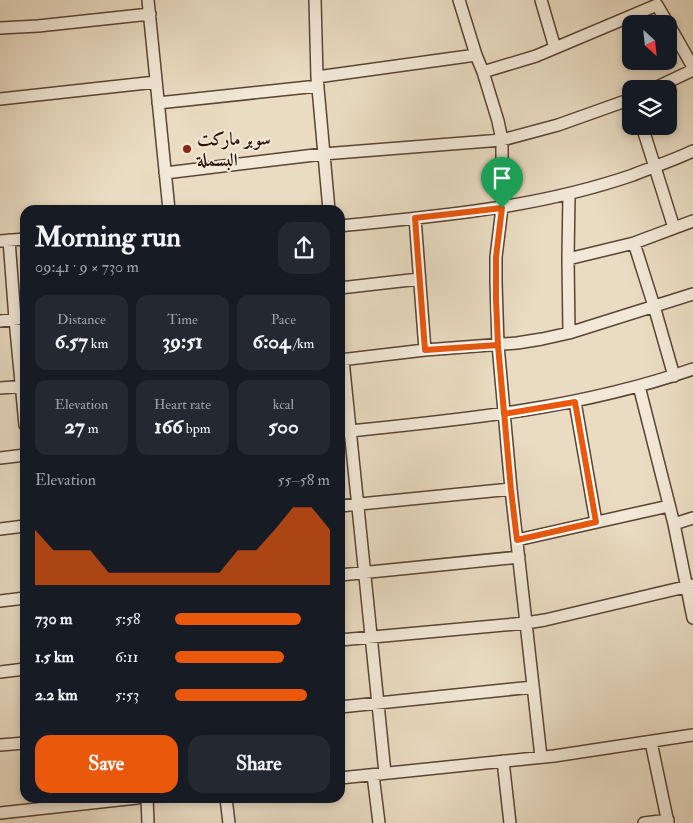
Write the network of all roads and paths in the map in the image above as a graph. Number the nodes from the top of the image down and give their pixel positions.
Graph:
1 (148, 0) edge
2 (315, 0) edge
3 (459, 0) edge
4 (541, 0) edge
5 (655, 3) edge
6 (150, 14) junction
7 (662, 15) edge
8 (0, 28) edge
9 (678, 42) edge
10 (555, 48) junction
11 (476, 56) junction
12 (693, 69) edge
13 (483, 72) junction
14 (671, 80) edge
15 (318, 81) junction
16 (156, 82) junction
17 (0, 99) edge
18 (622, 102) edge
19 (158, 103) junction
20 (645, 135) edge
21 (502, 140) junction
22 (693, 151) edge
23 (323, 154) junction
24 (655, 167) junction
25 (165, 173) junction
26 (570, 194) junction
27 (168, 205) edge
28 (328, 205) edge
29 (502, 208) junction
30 (415, 218) junction
31 (693, 221) edge
32 (345, 225) edge
33 (674, 228) junction
34 (20, 240) edge
35 (5, 241) edge
36 (634, 243) junction
37 (568, 259) junction
38 (419, 279) junction
39 (345, 287) edge
40 (693, 294) edge
41 (654, 306) junction
42 (20, 319) edge
43 (0, 321) edge
44 (569, 333) junction
45 (498, 345) junction
46 (425, 350) junction
47 (345, 360) edge
48 (693, 369) edge
49 (674, 376) junction
50 (20, 386) edge
51 (638, 386) junction
52 (0, 388) edge
53 (575, 402) junction
54 (504, 414) junction
55 (345, 432) edge
56 (20, 456) edge
57 (0, 458) edge
58 (511, 490) junction
59 (358, 505) junction
60 (345, 506) edge
61 (669, 506) junction
62 (693, 518) edge
63 (596, 522) junction
64 (674, 524) junction
65 (20, 527) edge
66 (0, 529) edge
67 (517, 540) junction
68 (519, 557) junction
69 (364, 572) junction
70 (345, 574) edge
71 (690, 586) edge
72 (20, 599) edge
73 (0, 601) edge
74 (693, 618) edge
75 (526, 623) junction
76 (371, 637) junction
77 (345, 640) edge
78 (20, 670) edge
79 (0, 672) edge
80 (533, 687) junction
81 (378, 703) junction
82 (345, 706) edge
83 (693, 735) edge
84 (651, 742) junction
85 (20, 743) edge
86 (0, 745) edge
87 (541, 757) junction
88 (503, 761) junction
89 (379, 774) junction
90 (345, 777) edge
91 (91, 803) edge
92 (147, 803) edge
93 (227, 803) edge
94 (0, 813) edge
95 (668, 822) edge
96 (148, 823) edge
97 (229, 823) edge
98 (379, 823) edge
99 (510, 823) edge
100 (644, 823) edge

1 - 6 street
2 - 15 street
3 - 11 street
4 - 10 street
5 - 7 street
5 - 10 street
6 - 8 street
6 - 16 street
9 - 12 street
10 - 13 street
11 - 13 street
11 - 15 street
12 - 14 street
13 - 21 street
15 - 19 street
15 - 23 street
16 - 17 street
16 - 19 street
18 - 21 street
19 - 25 street
20 - 24 street
21 - 23 street
21 - 29 street
22 - 24 street
23 - 25 street
23 - 28 street
24 - 26 street
24 - 33 street
25 - 27 street
26 - 29 street
26 - 37 street
29 - 30 street
29 - 45 street
30 - 32 street
30 - 38 street
31 - 33 street
33 - 36 street
34 - 35 street
35 - 42 street
36 - 37 street
36 - 41 street
37 - 44 street
38 - 39 street
38 - 46 street
40 - 41 street
41 - 44 street
41 - 49 street
42 - 43 street
44 - 45 street
45 - 46 street
45 - 54 street
46 - 47 street
48 - 49 street
49 - 51 street
50 - 52 street
51 - 53 street
51 - 61 street
53 - 54 street
53 - 63 street
54 - 55 street
54 - 58 street
55 - 59 street
56 - 57 street
58 - 59 street
58 - 67 street
59 - 60 street
59 - 69 street
61 - 63 street
61 - 64 street
62 - 64 street
63 - 67 street
64 - 71 street
65 - 66 street
67 - 68 street
68 - 69 street
68 - 75 street
69 - 70 street
69 - 76 street
71 - 74 street
71 - 75 street
72 - 73 street
75 - 76 street
75 - 80 street
76 - 77 street
76 - 81 street
78 - 79 street
80 - 81 street
80 - 87 street
81 - 82 street
81 - 89 street
83 - 84 street
84 - 87 street
84 - 95 street
85 - 86 street
87 - 88 street
88 - 89 street
88 - 99 street
89 - 90 street
89 - 98 street
91 - 94 street
92 - 96 street
93 - 97 street
95 - 100 street

